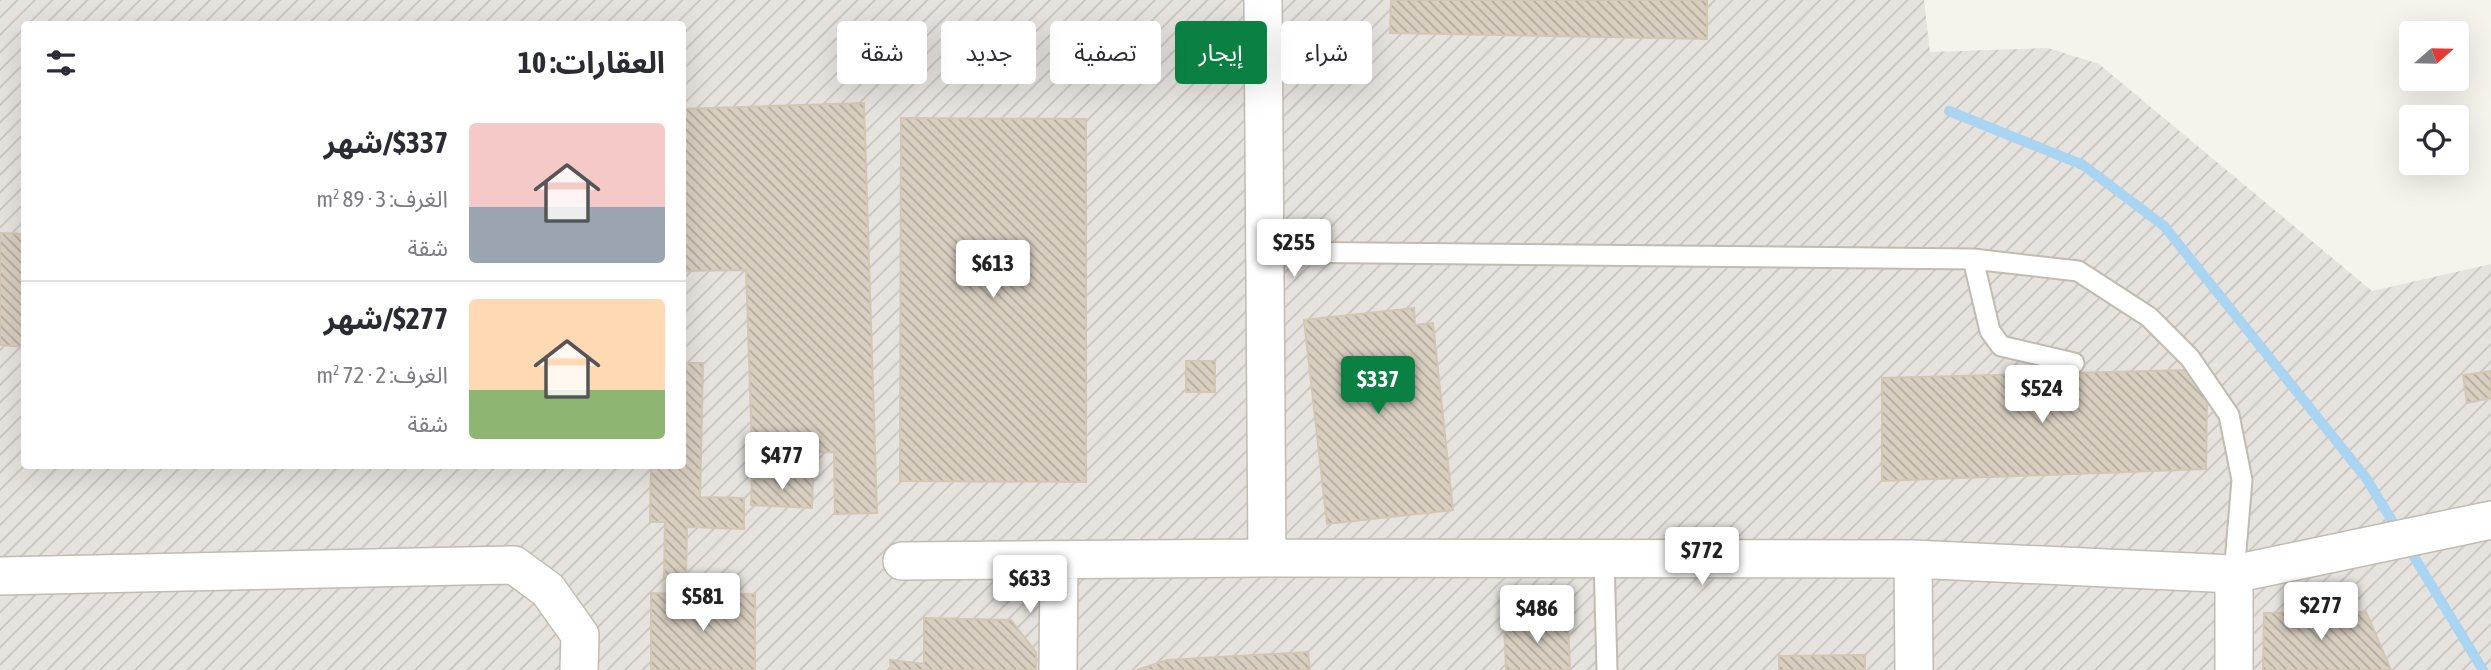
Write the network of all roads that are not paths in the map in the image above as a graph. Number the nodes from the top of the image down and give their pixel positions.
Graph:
1 (1263, 0) edge
2 (1265, 252) junction
3 (1973, 259) junction
4 (2074, 363) dead end
5 (2491, 520) edge
6 (1267, 558) junction
7 (1604, 558) junction
8 (1913, 559) junction
9 (1059, 560) junction
10 (902, 561) dead end
11 (2234, 574) junction
12 (0, 576) edge
13 (579, 670) edge
14 (1058, 670) edge
15 (1607, 670) edge
16 (1914, 670) edge
17 (2234, 670) edge

1 - 2 street
2 - 3 lane
2 - 6 street
3 - 4 lane
3 - 11 lane
5 - 11 street
6 - 7 street
6 - 9 street
7 - 8 street
7 - 15 lane
8 - 11 street
8 - 16 street
9 - 10 street
9 - 14 street
11 - 17 street
12 - 13 street

